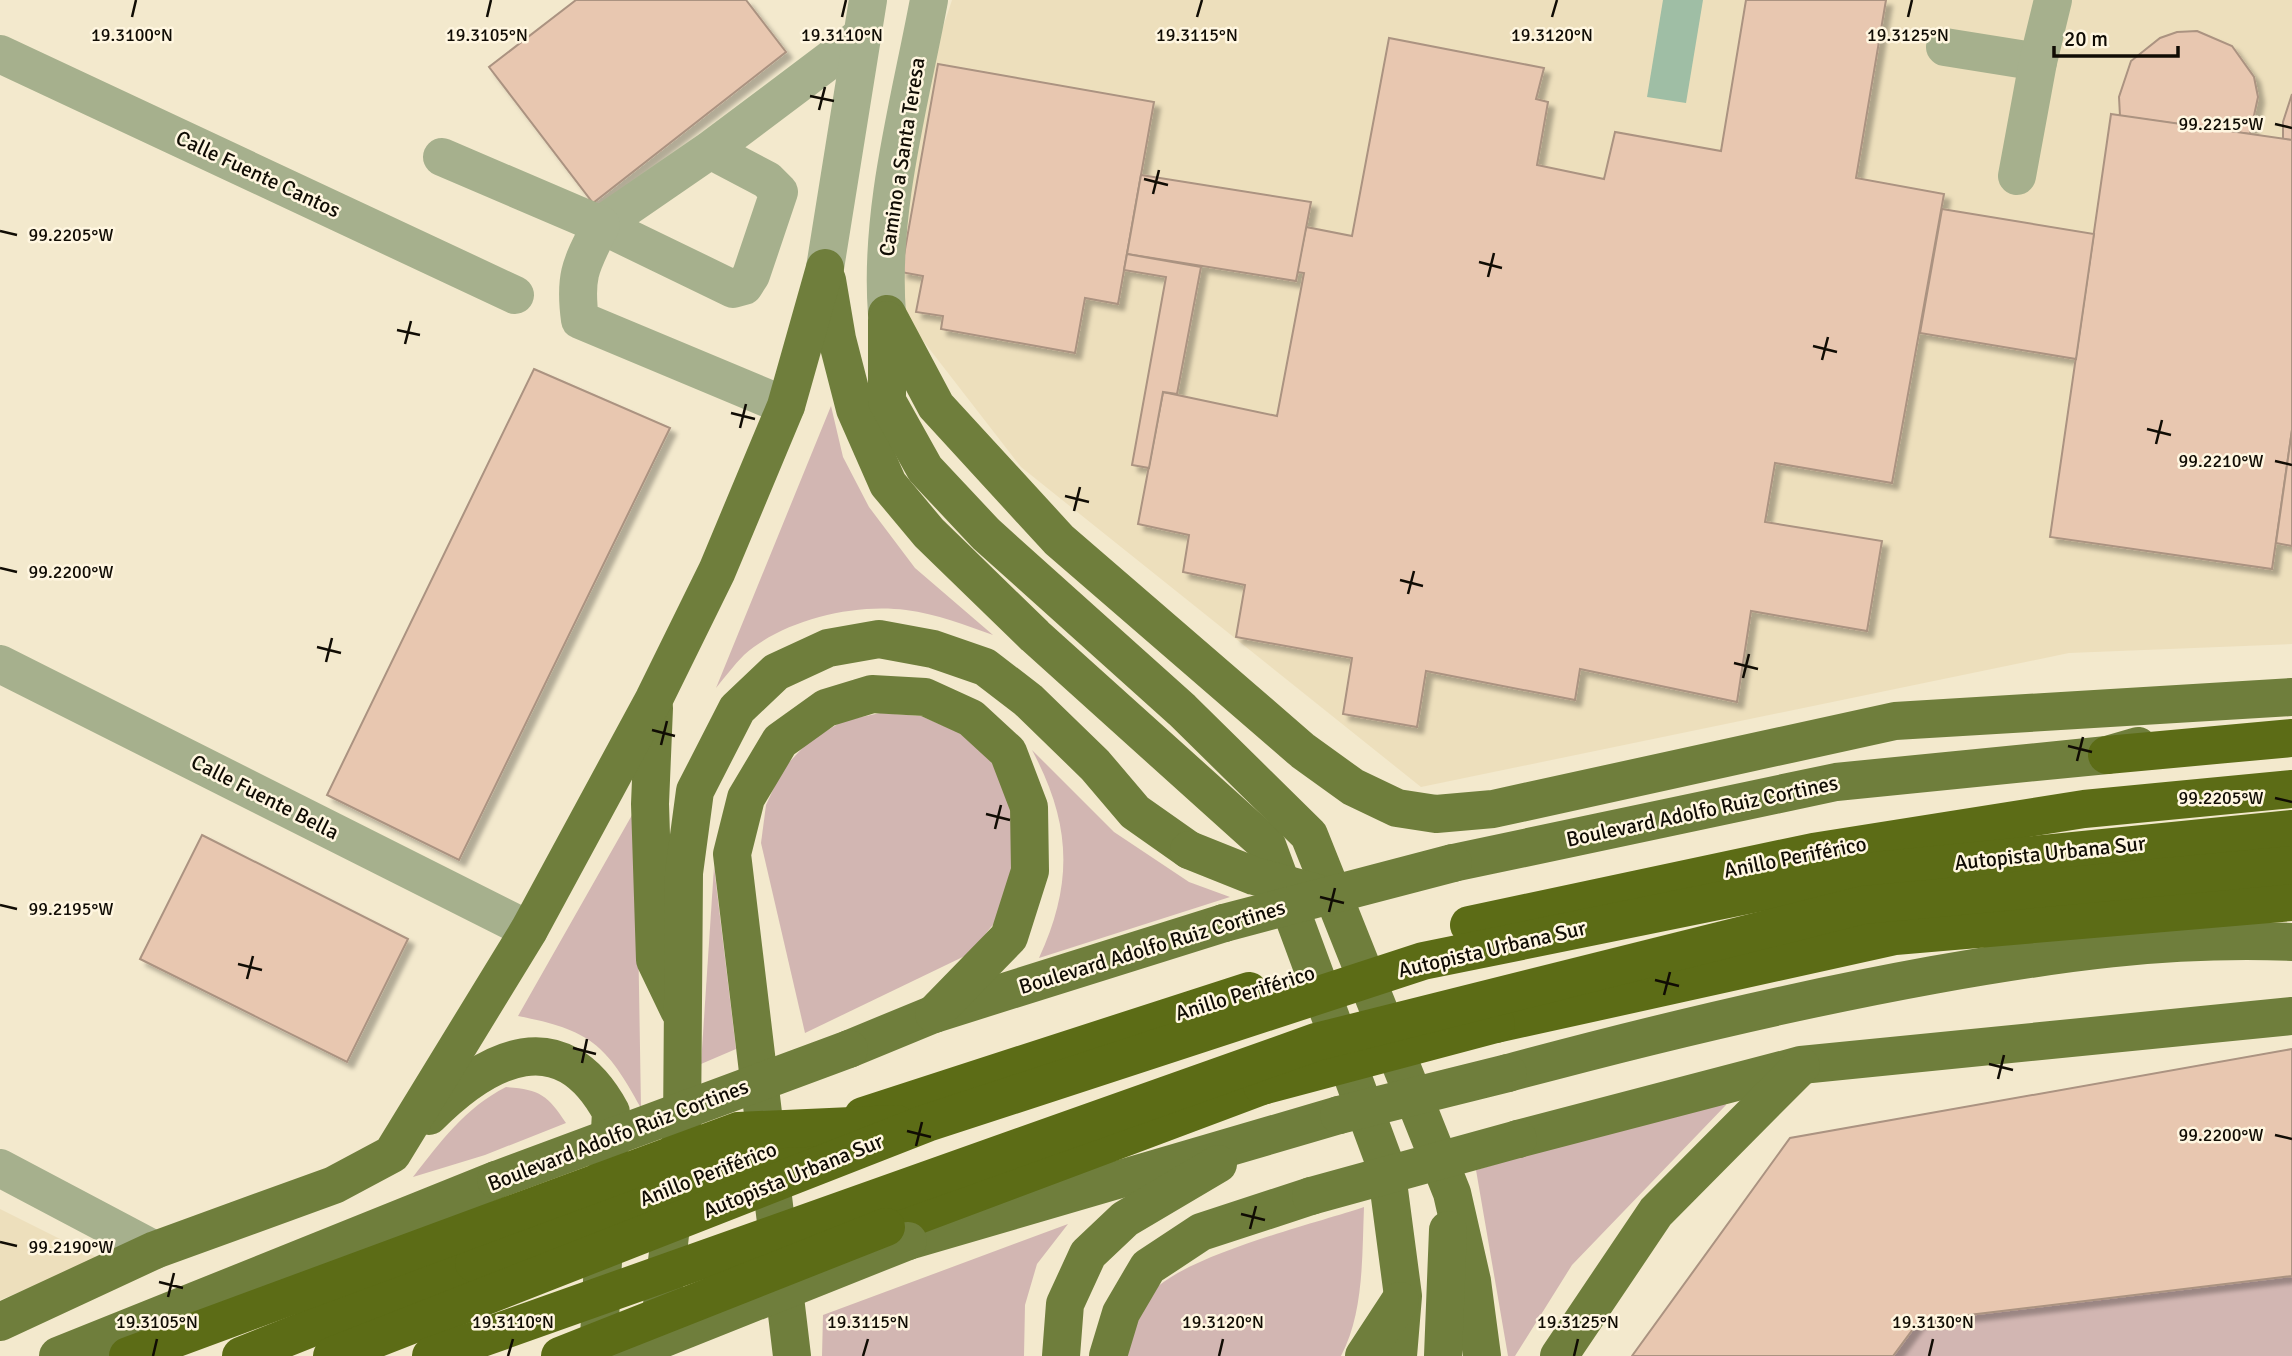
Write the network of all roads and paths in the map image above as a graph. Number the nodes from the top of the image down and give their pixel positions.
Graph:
1 (929, 0) edge
2 (2053, 0) edge
3 (865, 18) edge
4 (1945, 47) dead end
5 (0, 54) edge
6 (2038, 62) junction
7 (710, 150) junction
8 (442, 157) dead end
9 (2017, 176) dead end
10 (601, 225) junction
11 (825, 268) junction
12 (515, 295) dead end
13 (887, 314) junction
14 (786, 406) junction
15 (0, 664) edge
16 (654, 698) junction
17 (2292, 700) edge
18 (2292, 738) edge
19 (2106, 755) junction
20 (2292, 789) edge
21 (2292, 829) edge
22 (2292, 865) edge
23 (1327, 895) junction
24 (2292, 902) edge
25 (529, 930) junction
26 (2292, 942) edge
27 (934, 1014) junction
28 (2292, 1016) edge
29 (683, 1019) junction
30 (1801, 1065) junction
31 (927, 1123) junction
32 (1268, 1135) junction
33 (392, 1154) junction
34 (0, 1168) edge
35 (1452, 1193) junction
36 (897, 1234) junction
37 (155, 1250) junction
38 (1403, 1296) junction
39 (0, 1322) edge
40 (58, 1356) edge
41 (128, 1356) edge
42 (241, 1356) edge
43 (332, 1356) edge
44 (430, 1356) edge
45 (560, 1356) edge
46 (598, 1356) edge
47 (632, 1356) edge
48 (650, 1356) edge
49 (792, 1356) edge
50 (1061, 1356) edge
51 (1108, 1356) edge
52 (1364, 1356) edge
53 (1398, 1356) edge
54 (1443, 1356) edge
55 (1482, 1356) edge
56 (1559, 1356) edge

1 - 13 street, Camino a Santa Teresa
2 - 6 street
3 - 7 street
3 - 11 street
4 - 6 street
5 - 12 street, Calle Fuente Cantos
6 - 9 street
7 - 10 street
7 - 10 street
8 - 10 street
10 - 14 street
11 - 14 main road
11 - 38 main road
13 - 17 main road
13 - 35 main road
14 - 16 main road
15 - 25 street, Calle Fuente Bella
16 - 25 main road
16 - 29 main road
17 - 19 main road, Boulevard Adolfo Ruiz Cortines
18 - 19 highway
19 - 23 main road, Boulevard Adolfo Ruiz Cortines, bridge
20 - 42 highway, Anillo Periférico, bridge
21 - 31 highway, Autopista Urbana Sur, bridge
22 - 44 highway, Autopista Urbana Sur, bridge
23 - 27 main road, Boulevard Adolfo Ruiz Cortines, bridge
23 - 29 main road, bridge
24 - 36 highway, bridge
25 - 33 main road
26 - 32 main road, bridge
27 - 40 main road, Boulevard Adolfo Ruiz Cortines, bridge
27 - 49 main road
28 - 30 main road
29 - 48 main road
30 - 51 main road, bridge
30 - 56 main road
31 - 41 highway, bridge
31 - 43 highway, Autopista Urbana Sur, bridge
32 - 36 main road
32 - 50 main road
33 - 37 main road
33 - 46 main road
34 - 37 street
35 - 54 main road
35 - 55 main road
36 - 45 highway, bridge
36 - 47 main road, bridge
37 - 39 main road
38 - 52 main road
38 - 53 main road

